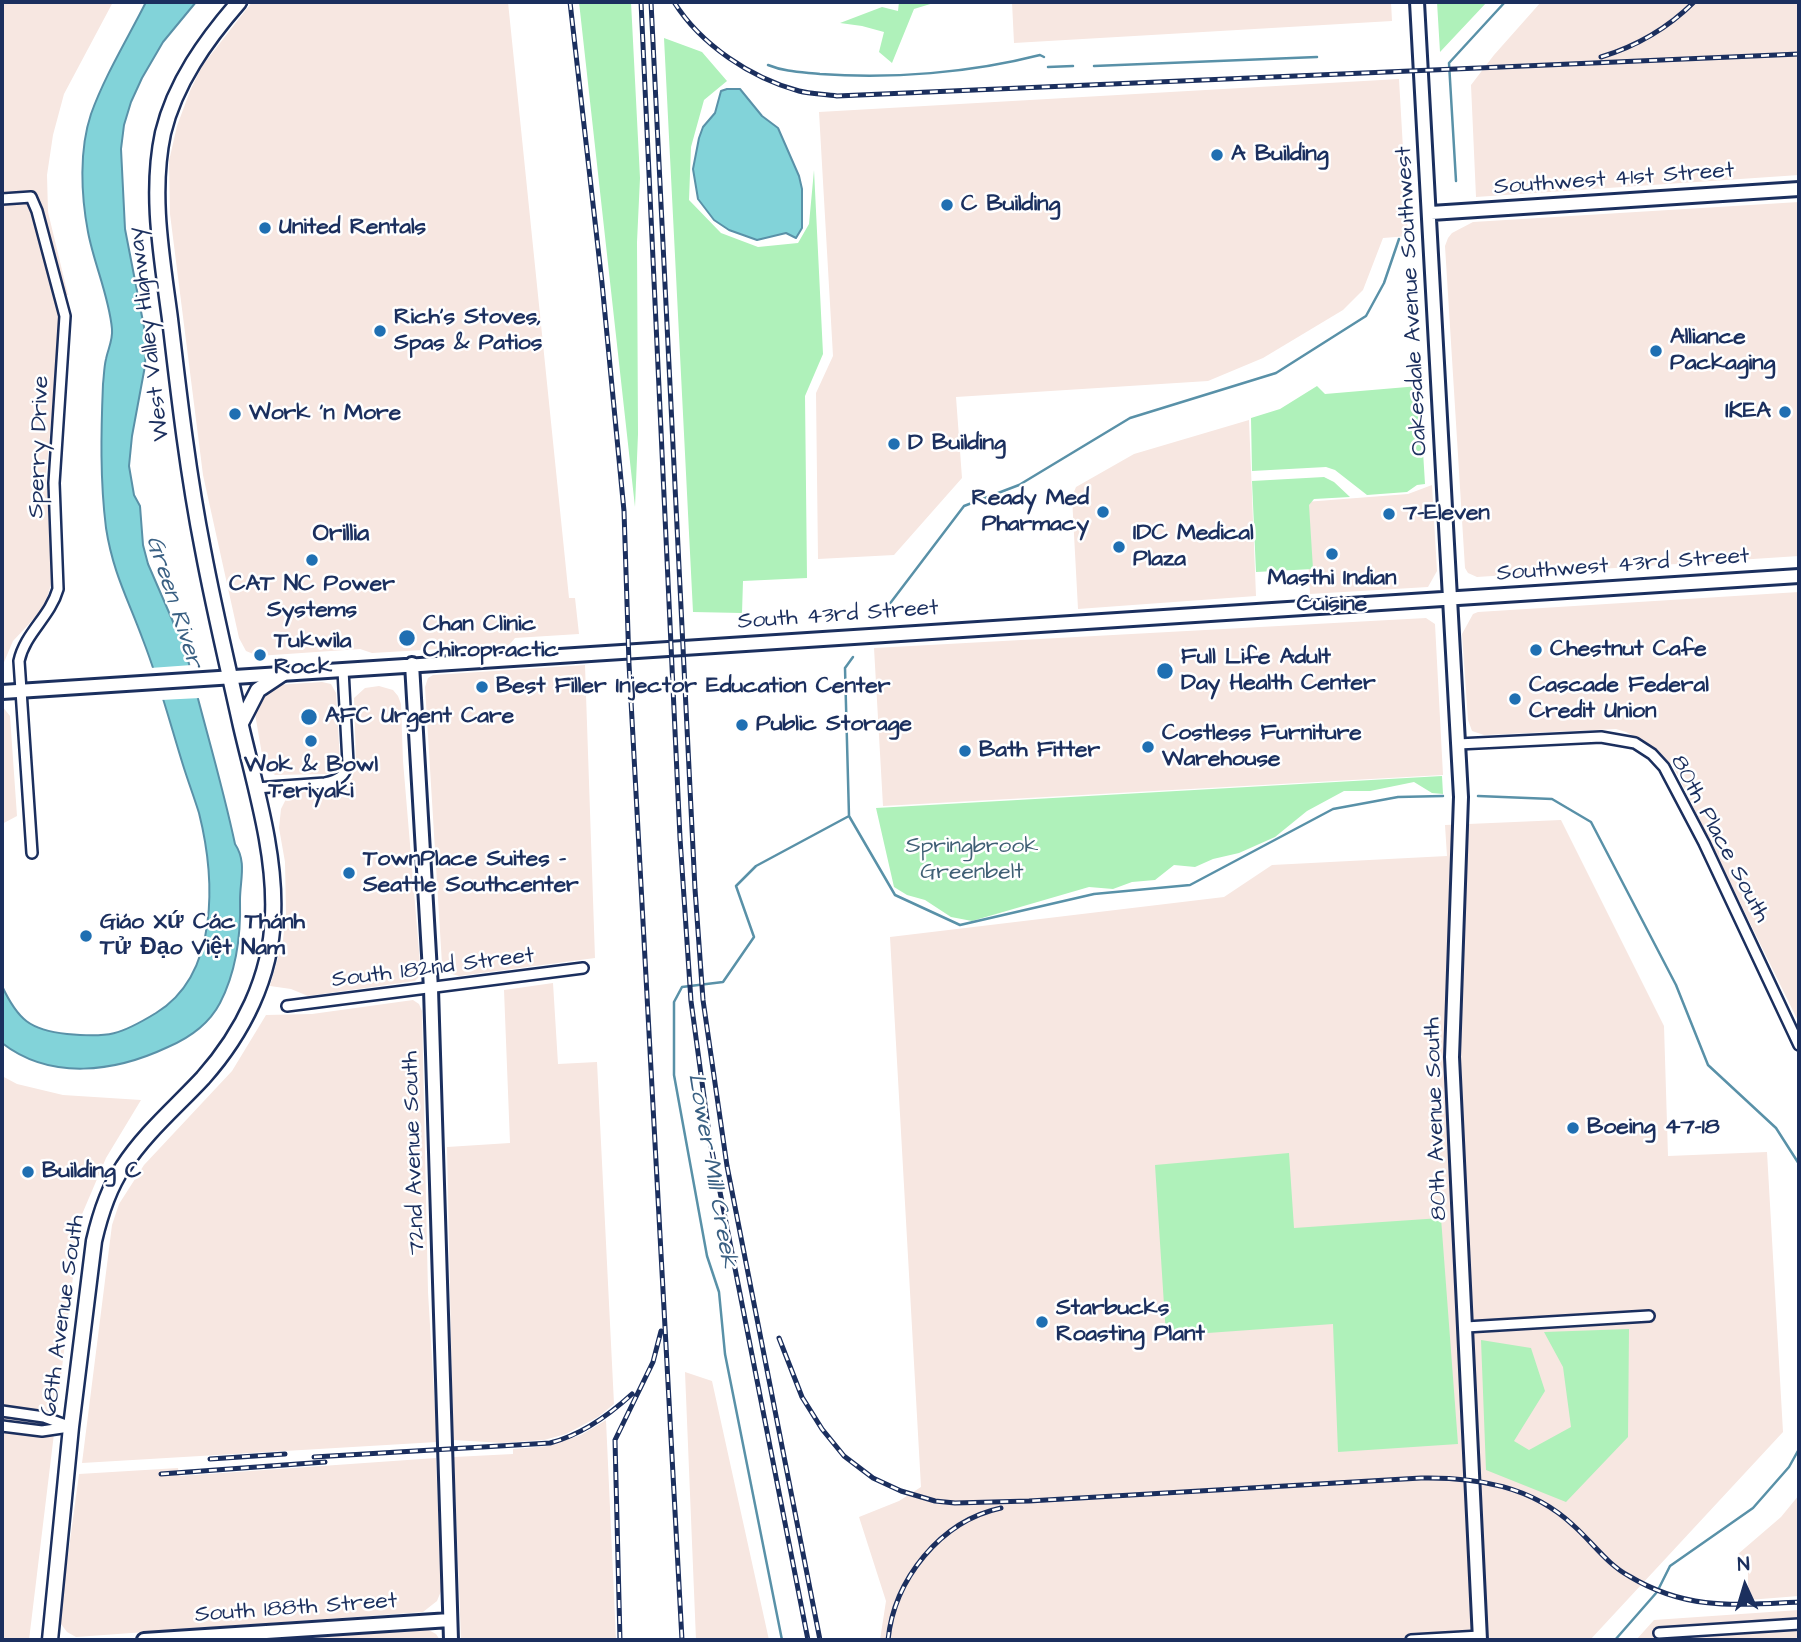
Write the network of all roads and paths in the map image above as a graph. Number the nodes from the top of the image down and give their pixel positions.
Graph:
1 (239, 2) edge
2 (1418, 2) edge
3 (1799, 189) edge
4 (2, 199) edge
5 (1431, 213) junction
6 (1799, 576) edge
7 (1448, 597) junction
8 (412, 664) junction
9 (343, 670) junction
10 (282, 674) junction
11 (231, 678) junction
12 (21, 691) junction
13 (2, 692) edge
14 (241, 724) junction
15 (1458, 744) junction
16 (256, 788) junction
17 (32, 853) dead end
18 (583, 968) dead end
19 (431, 989) junction
20 (287, 1006) dead end
21 (1799, 1045) edge
22 (1649, 1317) dead end
23 (1466, 1327) junction
24 (2, 1411) edge
25 (2, 1426) edge
26 (71, 1427) junction
27 (450, 1620) junction
28 (1799, 1624) edge
29 (1659, 1633) dead end
30 (1480, 1638) edge
31 (50, 1640) edge
32 (144, 1640) edge
33 (451, 1640) edge
34 (1411, 1640) edge

1 - 11 main road, West Valley Highway
2 - 5 street, Oakesdale Avenue Southwest
3 - 5 street, Southwest 41st Street
4 - 12 street, Sperry Drive
5 - 7 street, Oakesdale Avenue Southwest
6 - 7 street, Southwest 43rd Street
7 - 8 street, South 43rd Street
7 - 15 street, 80th Avenue South
8 - 9 street, South 43rd Street
8 - 19 street, 72nd Avenue South
9 - 10 street, South 43rd Street
9 - 16 street
10 - 11 street, South 43rd Street
10 - 14 main road
11 - 12 street, South 43rd Street
11 - 14 main road, 68th Avenue South
12 - 13 street, South 43rd Street
12 - 17 street, Sperry Drive
14 - 16 main road, 68th Avenue South
15 - 21 street, 80th Place South
15 - 23 street, 80th Avenue South
16 - 26 main road, 68th Avenue South
18 - 19 street, South 182nd Street
19 - 20 street, South 182nd Street
19 - 27 street, 72nd Avenue South
22 - 23 street
23 - 30 street, 80th Avenue South
24 - 26 street
25 - 26 street
26 - 31 main road, 68th Avenue South
27 - 32 street, South 188th Street
27 - 33 street, 72nd Avenue South
28 - 29 street
30 - 34 street

